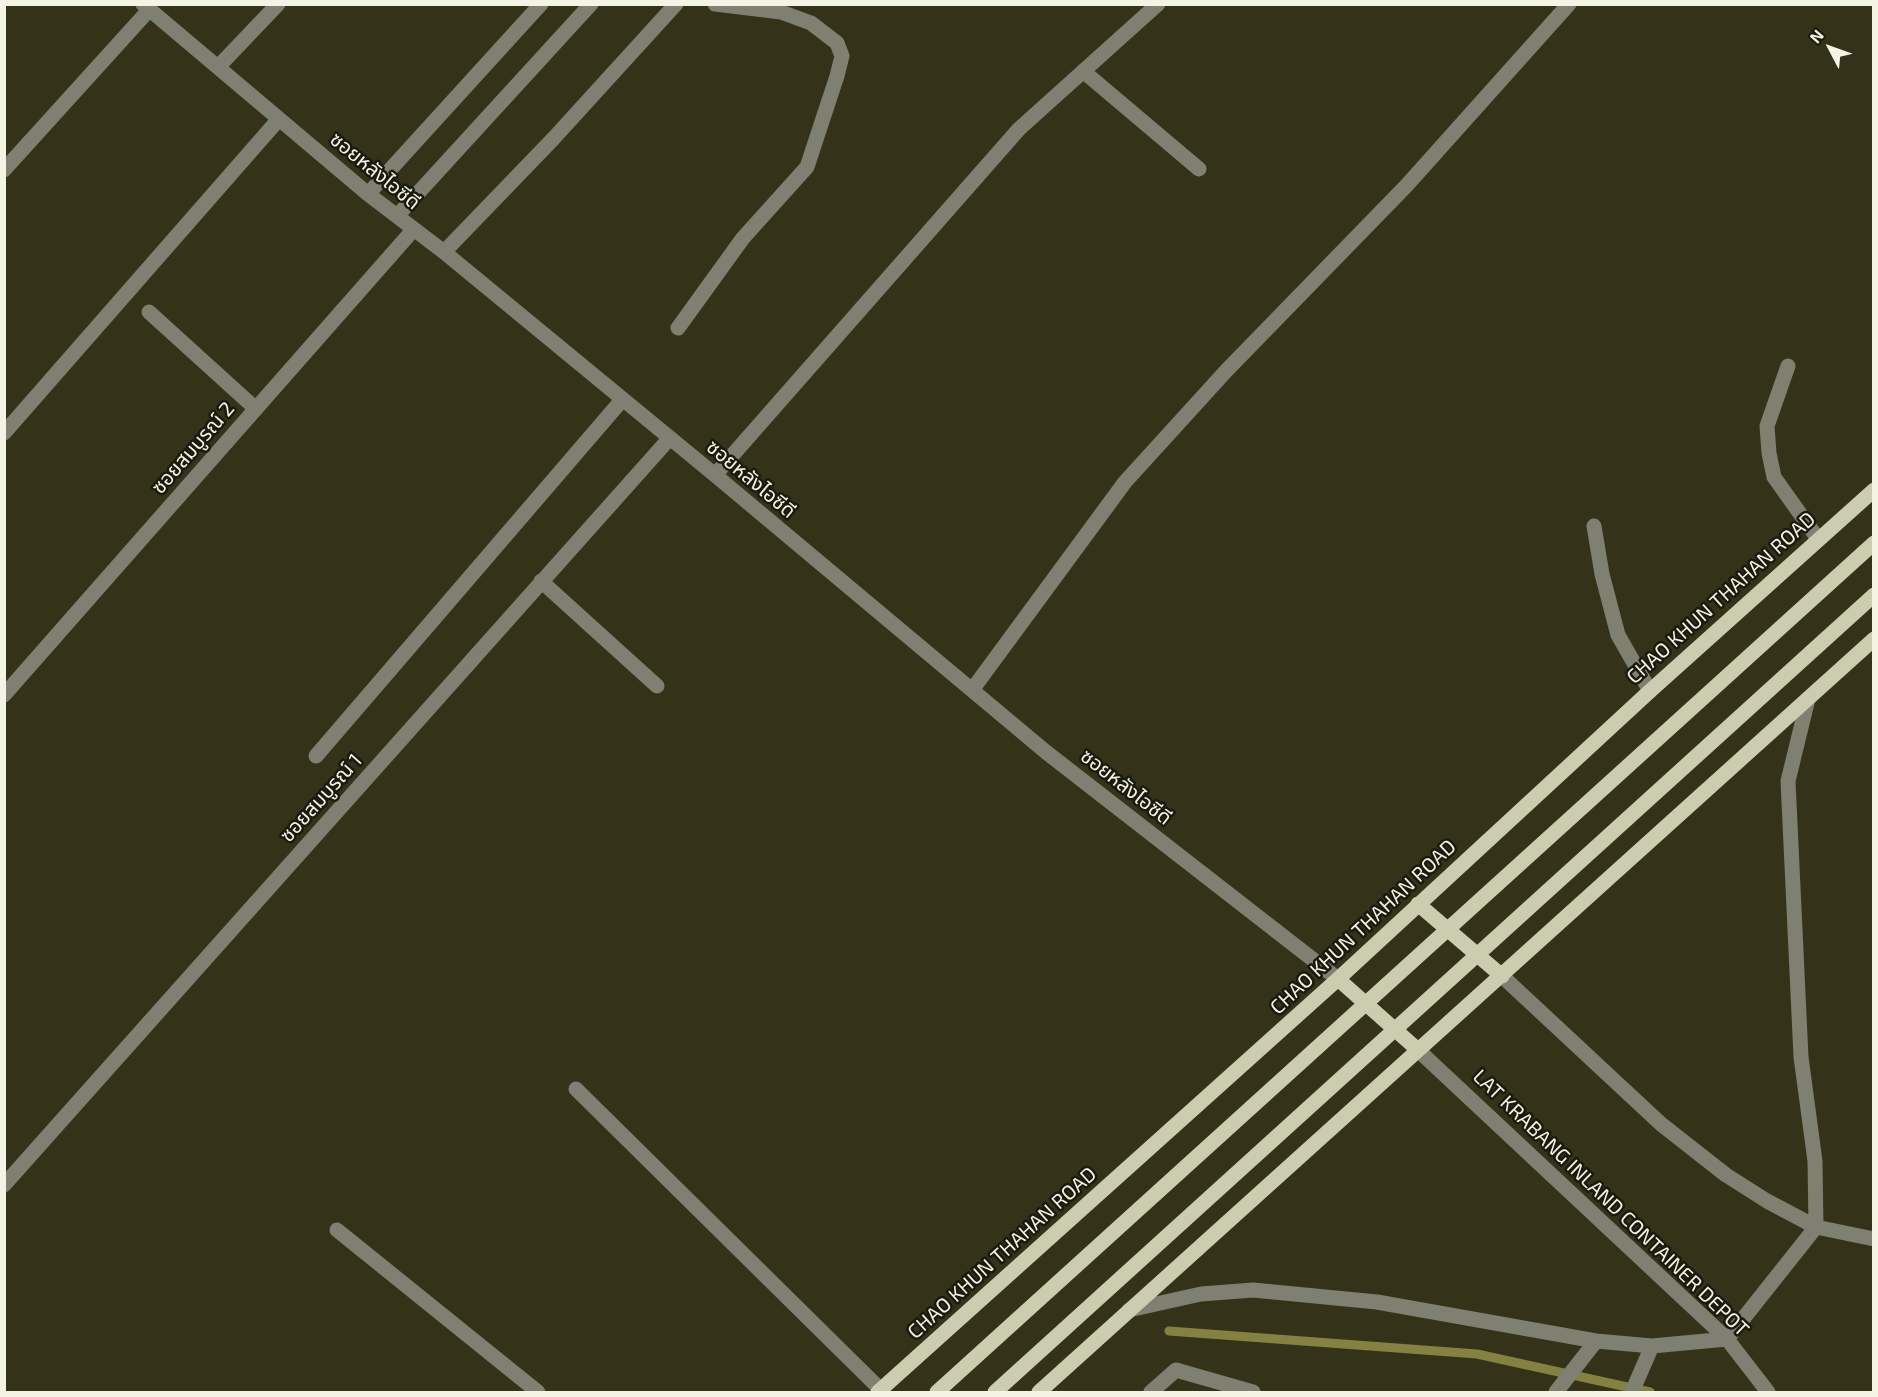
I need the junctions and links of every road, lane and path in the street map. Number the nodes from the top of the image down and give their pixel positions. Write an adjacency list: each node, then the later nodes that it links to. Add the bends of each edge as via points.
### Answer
1 (278, 4): 9 (street)
2 (541, 4): 14 (street)
3 (591, 4): 15 (street)
4 (676, 4): 17 (street)
5 (715, 4): 19 (street, via 781,12 811,23 837,43 842,56 807,167 743,238)
6 (1158, 4): 10 (street)
7 (1569, 4): 34 (street, via 1407,185 1226,371 1125,482)
8 (146, 7): 9 (street, ซอยหลังไอซีดี); 13 (street)
9 (218, 67): 11 (street, ซอยหลังไอซีดี)
10 (1083, 72): 12 (street); 25 (street, via 1019,129)
11 (279, 119): 14 (street, ซอยหลังไอซีดี); 23 (street)
12 (1199, 169)
13 (4, 170)
14 (368, 194): 15 (street, ซอยหลังไอซีดี)
15 (397, 216): 16 (street, ซอยหลังไอซีดี)
16 (414, 229): 17 (street, ซอยหลังไอซีดี); 22 (street, ซอยสมบูรณ์ 2)
17 (444, 252): 21 (street, ซอยหลังไอซีดี)
18 (149, 312): 22 (street)
19 (678, 328)
20 (1788, 366): 28 (street, via 1767,426 1769,453 1774,477)
21 (622, 400): 24 (street, ซอยหลังไอซีดี); 38 (street)
22 (256, 409): 36 (street, ซอยสมบูรณ์ 2)
23 (4, 433)
24 (669, 439): 25 (street, ซอยหลังไอซีดี); 30 (street, ซอยสมบูรณ์ 1)
25 (714, 475): 34 (street, ซอยหลังไอซีดี)
26 (1874, 490): 28 (main road, CHAO KHUN THAHAN ROAD)
27 (1594, 526): 35 (street, via 1618,635)
28 (1818, 539): 35 (main road, CHAO KHUN THAHAN ROAD)
29 (1874, 543): 54 (main road)
30 (541, 581): 33 (street); 44 (street, ซอยสมบูรณ์ 1)
31 (1874, 595): 55 (main road)
32 (1874, 639): 37 (main road)
33 (657, 686)
34 (972, 690): 41 (street, ซอยหลังไอซีดี)
35 (1650, 691): 39 (main road, CHAO KHUN THAHAN ROAD)
36 (4, 695)
37 (1808, 699): 40 (main road); 45 (street, via 1788,781 1801,1057 1815,1161)
38 (316, 756)
39 (1418, 904): 40 (main road); 41 (main road, CHAO KHUN THAHAN ROAD)
40 (1502, 976): 42 (main road); 45 (street, via 1661,1124 1725,1175)
41 (1338, 979): 42 (main road); 52 (main road, CHAO KHUN THAHAN ROAD)
42 (1418, 1050): 48 (main road); 49 (street, LAT KRABANG INLAND CONTAINER DEPOT)
43 (576, 1089): 52 (street)
44 (4, 1185)
45 (1816, 1227): 47 (street); 49 (street)
46 (337, 1230): 53 (street)
47 (1874, 1239)
48 (1129, 1310): 50 (street, via 1201,1294 1265,1291 1377,1302); 56 (main road)
49 (1727, 1339): 51 (street); 61 (street, LAT KRABANG INLAND CONTAINER DEPOT)
50 (1596, 1341): 51 (street); 59 (street)
51 (1652, 1346): 60 (street)
52 (880, 1391)
53 (538, 1392)
54 (937, 1392)
55 (995, 1392)
56 (1039, 1392)
57 (1151, 1392): 58 (street, via 1176,1370)
58 (1254, 1392)
59 (1556, 1392)
60 (1632, 1392)
61 (1768, 1392)

